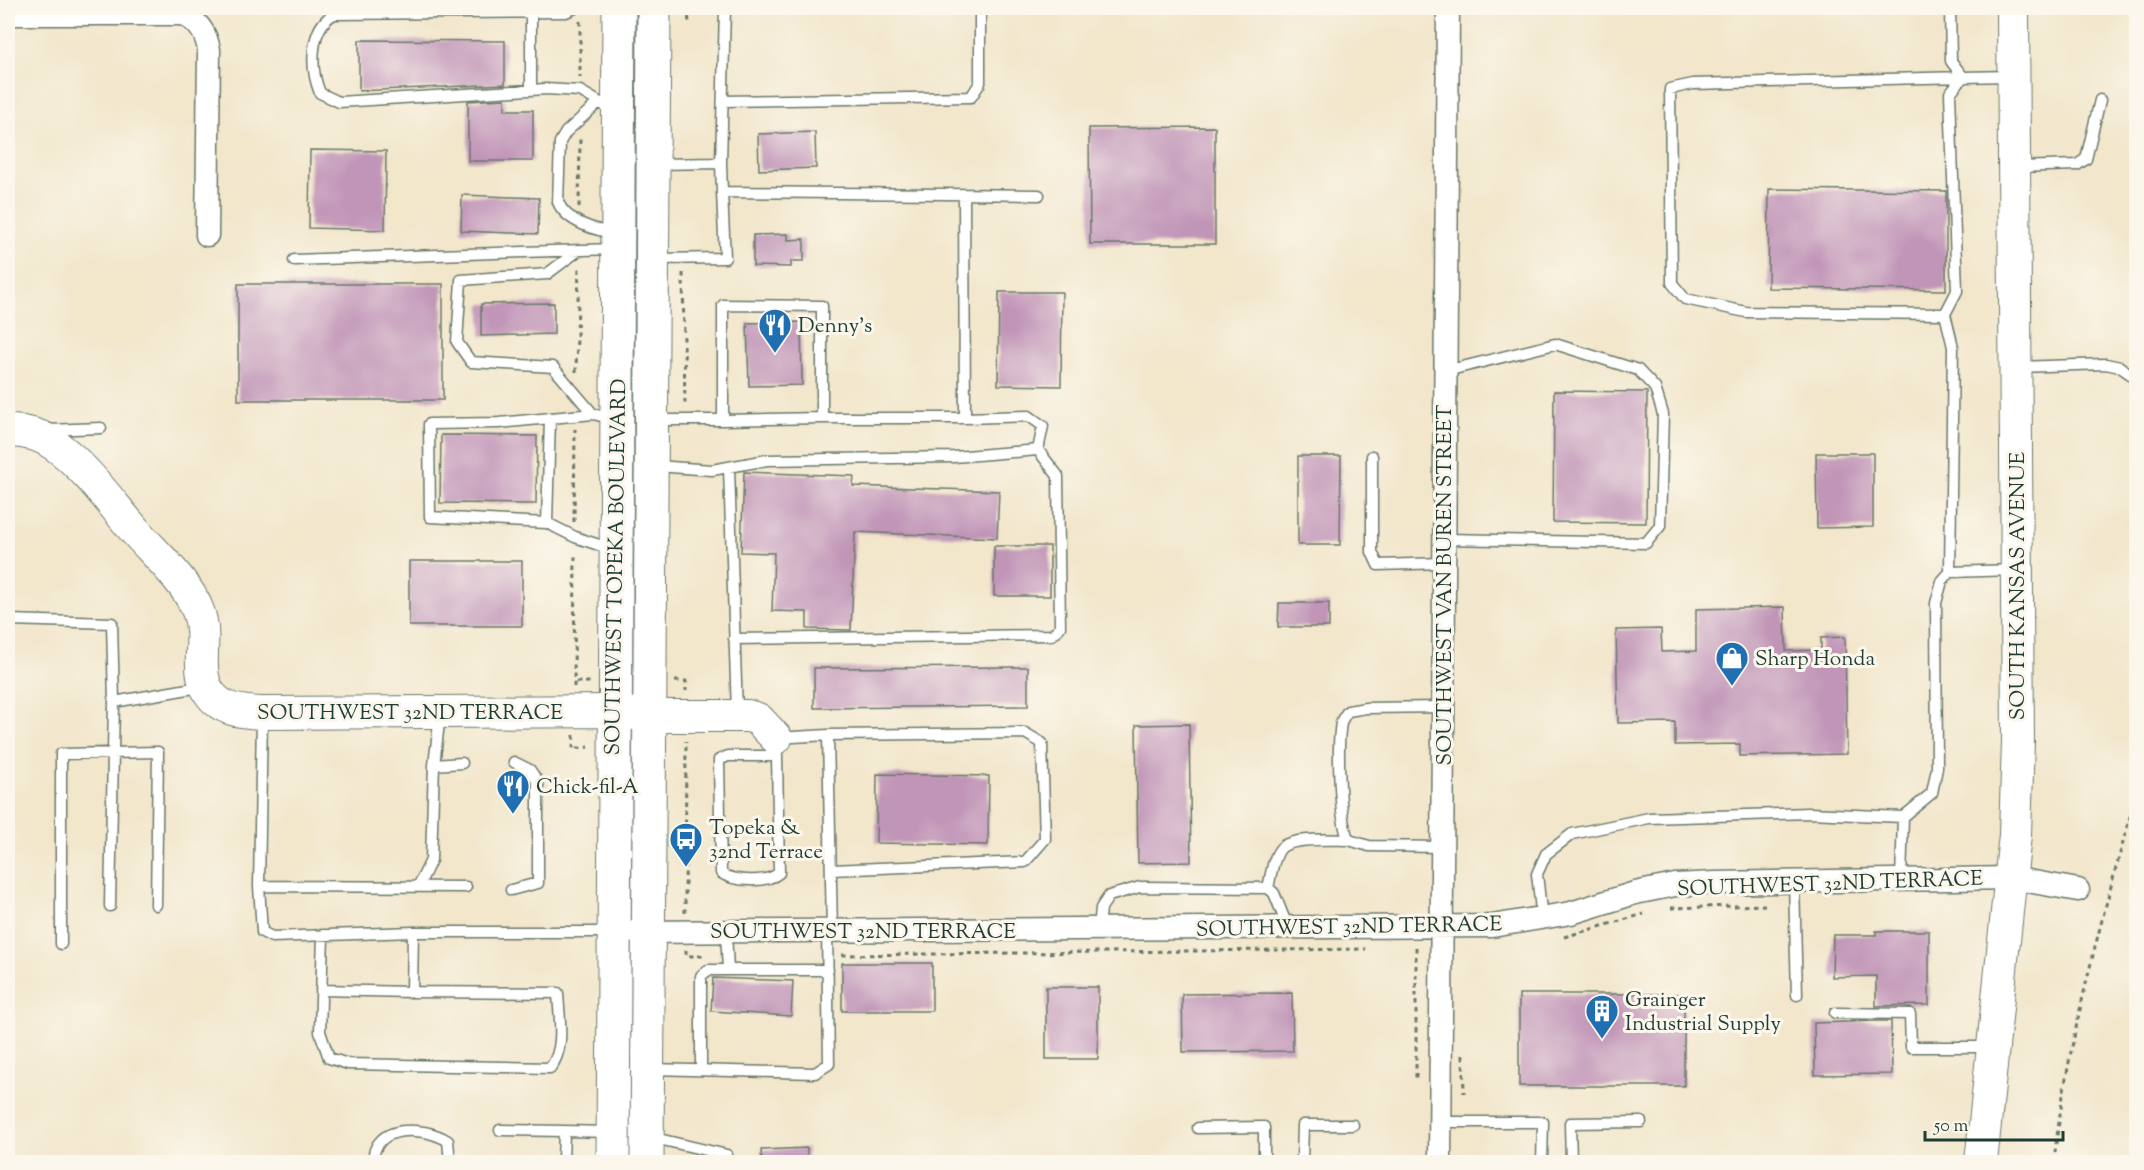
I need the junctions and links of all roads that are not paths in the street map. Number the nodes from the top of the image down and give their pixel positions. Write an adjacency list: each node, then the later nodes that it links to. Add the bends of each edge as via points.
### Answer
1 (574, 8): 9 (lane, via 566,12)
2 (618, 8): 16 (main road, SOUTHWEST TOPEKA BOULEVARD)
3 (654, 8): 18 (main road, SOUTHWEST TOPEKA BOULEVARD)
4 (725, 8): 15 (lane)
5 (980, 8): 15 (lane, via 980,83 971,97)
6 (1448, 8): 30 (street, SOUTHWEST VAN BUREN STREET)
7 (1950, 8): 12 (lane, via 1951,61)
8 (2013, 8): 11 (main road, SOUTH KANSAS AVENUE)
9 (531, 12): 13 (lane); 13 (lane, via 334,14 322,20 315,39 315,83 320,93 339,102)
10 (8, 14): 23 (street, via 182,14 201,28 209,50)
11 (2013, 76): 12 (lane); 19 (main road, SOUTH KANSAS AVENUE)
12 (1963, 77): 28 (lane, via 1950,93 1957,291); 28 (lane, via 1694,84 1670,89 1672,283 1685,298 1746,312)
13 (531, 90): 16 (lane, via 580,90)
14 (2100, 100): 19 (lane, via 2086,159 2077,165)
15 (723, 101): 17 (lane)
16 (608, 107): 24 (main road, SOUTHWEST TOPEKA BOULEVARD); 24 (lane, via 580,119 560,142 558,202 561,210)
17 (721, 163): 18 (lane); 20 (lane)
18 (653, 164): 26 (main road, SOUTHWEST TOPEKA BOULEVARD)
19 (2014, 167): 29 (main road, SOUTH KANSAS AVENUE)
20 (722, 192): 21 (lane); 26 (lane, via 725,258)
21 (964, 195): 22 (lane); 35 (lane)
22 (1038, 195)
23 (207, 235)
24 (617, 241): 25 (lane); 26 (main road); 32 (main road, SOUTHWEST TOPEKA BOULEVARD)
25 (579, 250): 27 (lane); 32 (lane, via 547,274 461,280 457,342 471,362 553,367 576,393)
26 (662, 258): 36 (main road, SOUTHWEST TOPEKA BOULEVARD)
27 (294, 260)
28 (1945, 314): 49 (lane, via 1953,347)
29 (2015, 367): 31 (lane, via 2106,364 2120,367); 48 (main road, SOUTH KANSAS AVENUE)
30 (1446, 371): 45 (street, SOUTHWEST VAN BUREN STREET); 45 (lane, via 1555,344 1638,370 1655,388 1663,414 1660,526 1646,543)
31 (2136, 378)
32 (606, 417): 33 (lane); 36 (main road); 46 (main road, SOUTHWEST TOPEKA BOULEVARD)
33 (550, 418): 44 (lane); 44 (lane, via 429,424 430,517)
34 (822, 418): 35 (lane); 37 (lane); 37 (lane, via 822,306 723,305)
35 (965, 418): 40 (lane, via 1029,416 1043,426)
36 (650, 420): 37 (lane); 42 (main road, SOUTHWEST TOPEKA BOULEVARD)
37 (723, 420)
38 (101, 428): 39 (lane)
39 (11, 431): 52 (main road, via 42,436 72,459 189,595 202,623)
40 (1038, 450): 43 (lane, via 954,457 766,460); 51 (lane, via 1058,476 1060,627 1052,635)
41 (1372, 456): 47 (lane, via 1372,552 1378,565)
42 (650, 466): 43 (lane); 59 (main road, SOUTHWEST TOPEKA BOULEVARD)
43 (729, 468): 51 (lane)
44 (547, 524): 46 (lane)
45 (1445, 539): 47 (street, SOUTHWEST VAN BUREN STREET)
46 (616, 550): 55 (main road, SOUTHWEST TOPEKA BOULEVARD)
47 (1444, 563): 54 (street, SOUTHWEST VAN BUREN STREET)
48 (2017, 569): 49 (lane); 70 (main road, SOUTH KANSAS AVENUE, via 2018,741)
49 (1950, 572): 66 (lane, via 1942,581 1936,603 1937,768 1932,793)
50 (8, 620): 53 (lane, via 112,623)
51 (734, 639): 58 (lane)
52 (206, 686): 53 (lane); 57 (main road, SOUTHWEST 32ND TERRACE, via 226,707)
53 (114, 702): 62 (lane)
54 (1444, 707): 67 (lane, via 1348,711 1341,721 1340,762 1343,820); 68 (street, SOUTHWEST VAN BUREN STREET)
55 (614, 711): 56 (main road, SOUTHWEST 32ND TERRACE); 59 (main road, SOUTHWEST 32ND TERRACE); 87 (main road, SOUTHWEST TOPEKA BOULEVARD)
56 (441, 712): 57 (main road, SOUTHWEST 32ND TERRACE); 65 (lane)
57 (262, 713): 74 (lane)
58 (737, 716): 59 (main road, SOUTHWEST 32ND TERRACE); 61 (main road, SOUTHWEST 32ND TERRACE, via 758,720)
59 (648, 729): 88 (main road, SOUTHWEST TOPEKA BOULEVARD)
60 (828, 735): 61 (lane); 69 (lane); 69 (lane, via 1025,733 1042,743 1045,839 1025,862)
61 (776, 747): 61 (lane, via 719,760 721,873 729,878 772,878 779,873)
62 (113, 752): 79 (lane, via 158,752); 80 (lane); 91 (lane, via 61,754)
63 (514, 762): 77 (lane, via 530,770 538,782 538,883)
64 (462, 763): 65 (lane)
65 (434, 765): 73 (lane, via 431,860)
66 (1903, 817): 71 (lane); 81 (lane, via 1809,813 1649,818 1572,834 1546,854 1537,874)
67 (1349, 840): 68 (lane, via 1369,846); 76 (lane, via 1293,842 1282,847)
68 (1443, 847): 82 (street, SOUTHWEST VAN BUREN STREET)
69 (831, 870): 85 (lane)
70 (2011, 878): 71 (street, SOUTHWEST 32ND TERRACE); 78 (street, SOUTHWEST 32ND TERRACE); 98 (main road, SOUTH KANSAS AVENUE)
71 (1901, 880): 72 (street, SOUTHWEST 32ND TERRACE)
72 (1794, 882): 81 (street, SOUTHWEST 32ND TERRACE, via 1675,885); 96 (lane)
73 (419, 885): 74 (lane); 75 (lane)
74 (259, 886): 90 (lane, via 262,932 272,937)
75 (466, 887)
76 (1268, 888): 83 (lane, via 1274,893); 84 (lane, via 1140,887 1120,891 1109,896 1101,909)
77 (511, 890)
78 (2078, 890)
79 (156, 905)
80 (110, 906)
81 (1542, 919): 82 (street, SOUTHWEST 32ND TERRACE)
82 (1442, 927): 83 (street, SOUTHWEST 32ND TERRACE, via 1416,937); 101 (street, SOUTHWEST VAN BUREN STREET)
83 (1288, 928): 84 (street, SOUTHWEST 32ND TERRACE)
84 (1099, 929): 85 (street, SOUTHWEST 32ND TERRACE)
85 (830, 931): 89 (street, SOUTHWEST 32ND TERRACE); 93 (lane)
86 (413, 932): 87 (lane); 90 (lane); 95 (lane)
87 (613, 932): 88 (street, SOUTHWEST 32ND TERRACE); 107 (main road, SOUTHWEST TOPEKA BOULEVARD)
88 (649, 932): 89 (street, SOUTHWEST 32ND TERRACE); 99 (main road, SOUTHWEST TOPEKA BOULEVARD)
89 (726, 932): 92 (lane)
90 (323, 935): 94 (lane)
91 (61, 944)
92 (728, 970): 93 (lane); 100 (lane, via 708,970 701,976)
93 (828, 970): 100 (lane, via 829,1064 815,1073)
94 (321, 990): 95 (lane); 95 (lane, via 320,1032 328,1058 348,1064 518,1068 550,1068 556,1061 558,993)
95 (412, 992)
96 (1797, 995)
97 (1835, 1013): 98 (lane, via 1910,1014 1911,1047)
98 (1993, 1047): 118 (main road, SOUTH KANSAS AVENUE)
99 (648, 1069): 100 (lane); 108 (main road, SOUTHWEST TOPEKA BOULEVARD)
100 (701, 1070)
101 (1441, 1122): 115 (street, SOUTHWEST VAN BUREN STREET); 116 (lane, via 1543,1122)
102 (1641, 1122): 117 (lane, via 1570,1123)
103 (1353, 1125): 114 (lane, via 1303,1125)
104 (1198, 1128): 113 (lane, via 1264,1127)
105 (500, 1130): 106 (lane)
106 (564, 1131): 107 (lane); 111 (lane)
107 (613, 1147)
108 (647, 1150): 112 (lane, via 727,1155)
109 (372, 1162): 110 (lane, via 380,1138 391,1132 436,1133 448,1141)
110 (450, 1162)
111 (563, 1162)
112 (727, 1162)
113 (1264, 1162)
114 (1302, 1162)
115 (1440, 1162)
116 (1542, 1162)
117 (1571, 1162)
118 (1981, 1162)

